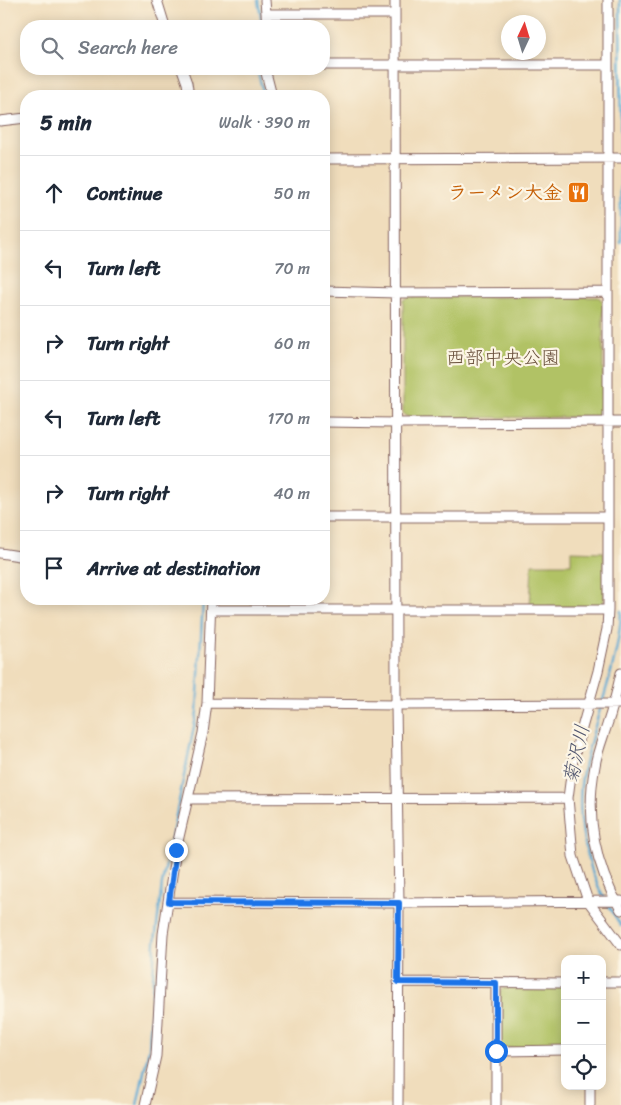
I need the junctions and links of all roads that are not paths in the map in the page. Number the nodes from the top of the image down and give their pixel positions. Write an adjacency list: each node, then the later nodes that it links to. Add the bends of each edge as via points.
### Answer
1 (157, 0): 7 (street)
2 (265, 0): 5 (street)
3 (395, 0): 6 (street)
4 (608, 0): 11 (street)
5 (267, 14): 6 (street); 8 (street)
6 (395, 14): 10 (street)
7 (163, 20)
8 (267, 20)
9 (330, 65): 10 (street)
10 (394, 65): 11 (street); 21 (street)
11 (608, 65): 18 (street)
12 (184, 75): 14 (street)
13 (267, 75): 15 (street)
14 (188, 90)
15 (270, 90)
16 (20, 119): 17 (street)
17 (0, 121)
18 (607, 158): 19 (street); 21 (street); 23 (street)
19 (621, 158)
20 (330, 159): 21 (street)
21 (395, 160): 24 (street)
22 (330, 291): 24 (street)
23 (608, 292): 24 (street); 26 (street)
24 (396, 293): 27 (street)
25 (330, 422): 27 (street)
26 (614, 422): 27 (street); 28 (street)
27 (395, 423): 30 (street)
28 (608, 516): 30 (street); 35 (street)
29 (330, 517): 30 (street)
30 (396, 518): 36 (street)
31 (0, 553): 32 (street)
32 (20, 556)
33 (210, 605): 34 (street)
34 (210, 610): 36 (street); 38 (street)
35 (608, 610): 36 (street); 39 (street)
36 (396, 611): 41 (street)
37 (621, 673): 40 (street)
38 (207, 703): 41 (street); 44 (street)
39 (592, 704): 40 (street); 41 (street); 43 (street, via 573,760)
40 (615, 704): 46 (street, via 595,764 590,798 597,855)
41 (396, 705): 42 (street)
42 (398, 798): 43 (street); 44 (street); 48 (street)
43 (568, 798): 45 (street, via 573,856)
44 (188, 799): 47 (street, via 176,850)
45 (591, 901): 46 (street); 48 (street); 50 (street)
46 (616, 901): 49 (street)
47 (169, 902): 48 (street); 59 (street, via 163,934 156,1056)
48 (399, 903): 51 (street)
49 (621, 910)
50 (621, 945)
51 (398, 982): 54 (street); 60 (street)
52 (606, 982): 53 (street)
53 (621, 982)
54 (496, 983): 55 (street); 57 (street)
55 (561, 983)
56 (561, 1050): 57 (street)
57 (496, 1051): 61 (street)
58 (590, 1090): 62 (street)
59 (146, 1105)
60 (398, 1105)
61 (496, 1105)
62 (590, 1105)

